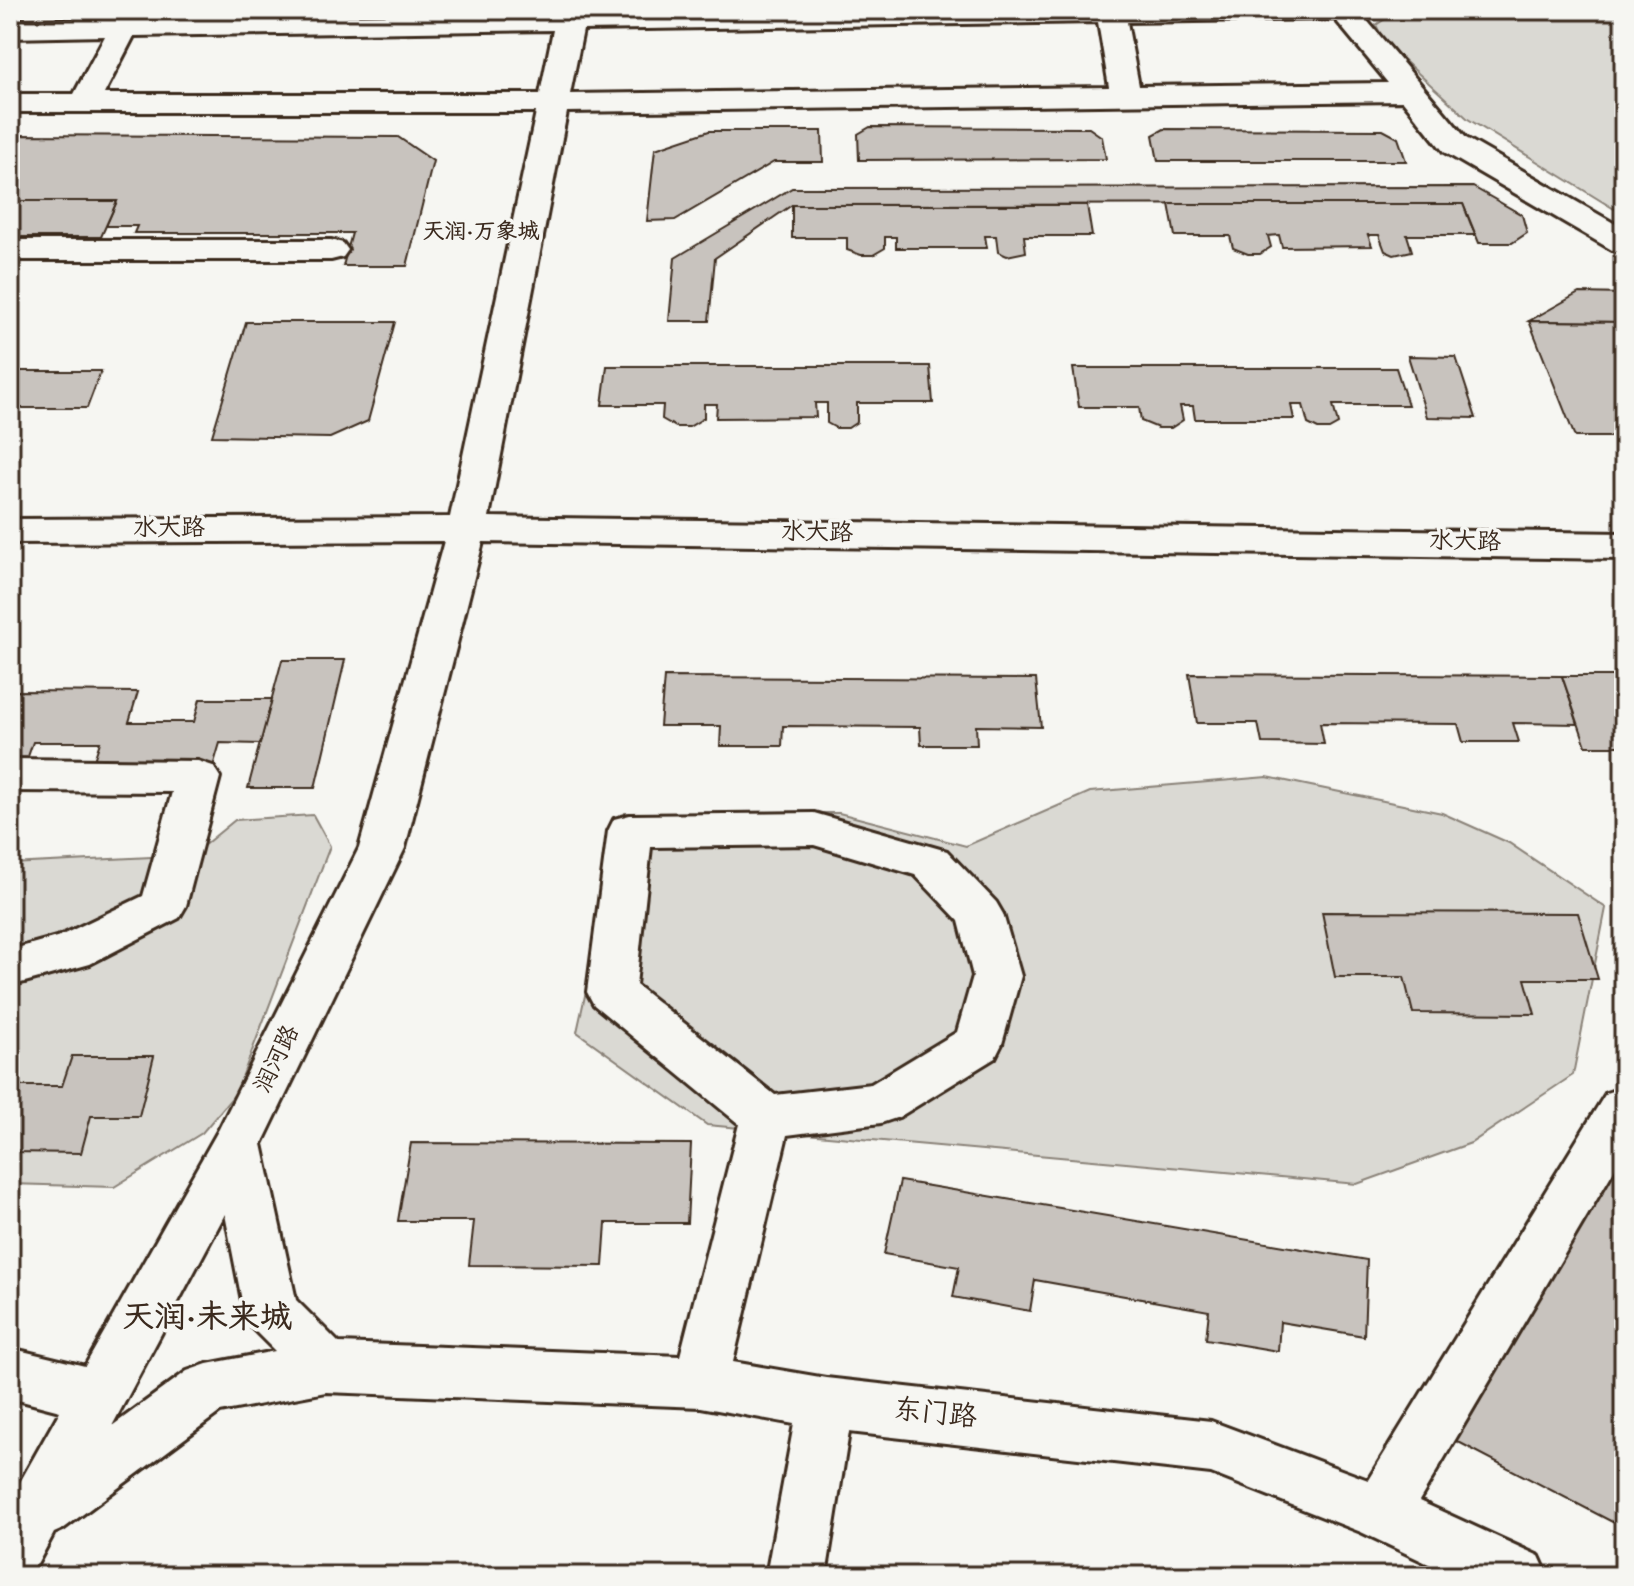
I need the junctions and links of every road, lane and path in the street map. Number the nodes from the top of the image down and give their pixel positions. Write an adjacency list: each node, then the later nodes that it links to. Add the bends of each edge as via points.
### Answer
1 (1343, 10): 2 (street); 3 (street); 7 (street)
2 (1358, 10)
3 (1111, 14): 4 (street); 8 (street)
4 (571, 17): 5 (street); 11 (street, 润河路)
5 (124, 28): 6 (street); 10 (street)
6 (10, 29)
7 (1411, 92): 8 (street); 12 (street, via 1455,145)
8 (1126, 96): 11 (street)
9 (10, 103): 10 (street)
10 (84, 103): 11 (street)
11 (554, 103): 15 (street, 润河路)
12 (1624, 243)
13 (10, 250): 14 (street)
14 (331, 250)
15 (467, 529): 16 (street, 水大路); 17 (street, 水大路); 22 (street, 润河路, via 382,848)
16 (10, 531)
17 (1624, 546)
18 (10, 775): 19 (street, via 198,777 163,906 73,951)
19 (10, 968)
20 (1624, 1108): 28 (street)
21 (766, 1117): 21 (street, via 881,1103 978,1044 997,976 980,914 931,863 814,829 630,831 611,992); 25 (street)
22 (237, 1144): 23 (street, via 271,1311); 26 (street, 润河路)
23 (326, 1367): 25 (street, 东门路); 29 (street, 东门路, via 207,1389)
24 (10, 1373): 26 (street)
25 (701, 1382): 27 (street, 东门路)
26 (99, 1395): 29 (street, 润河路)
27 (826, 1404): 28 (street, 东门路, via 1211,1447); 30 (street)
28 (1381, 1512): 31 (street, 东门路)
29 (22, 1536)
30 (796, 1576)
31 (1518, 1576)

